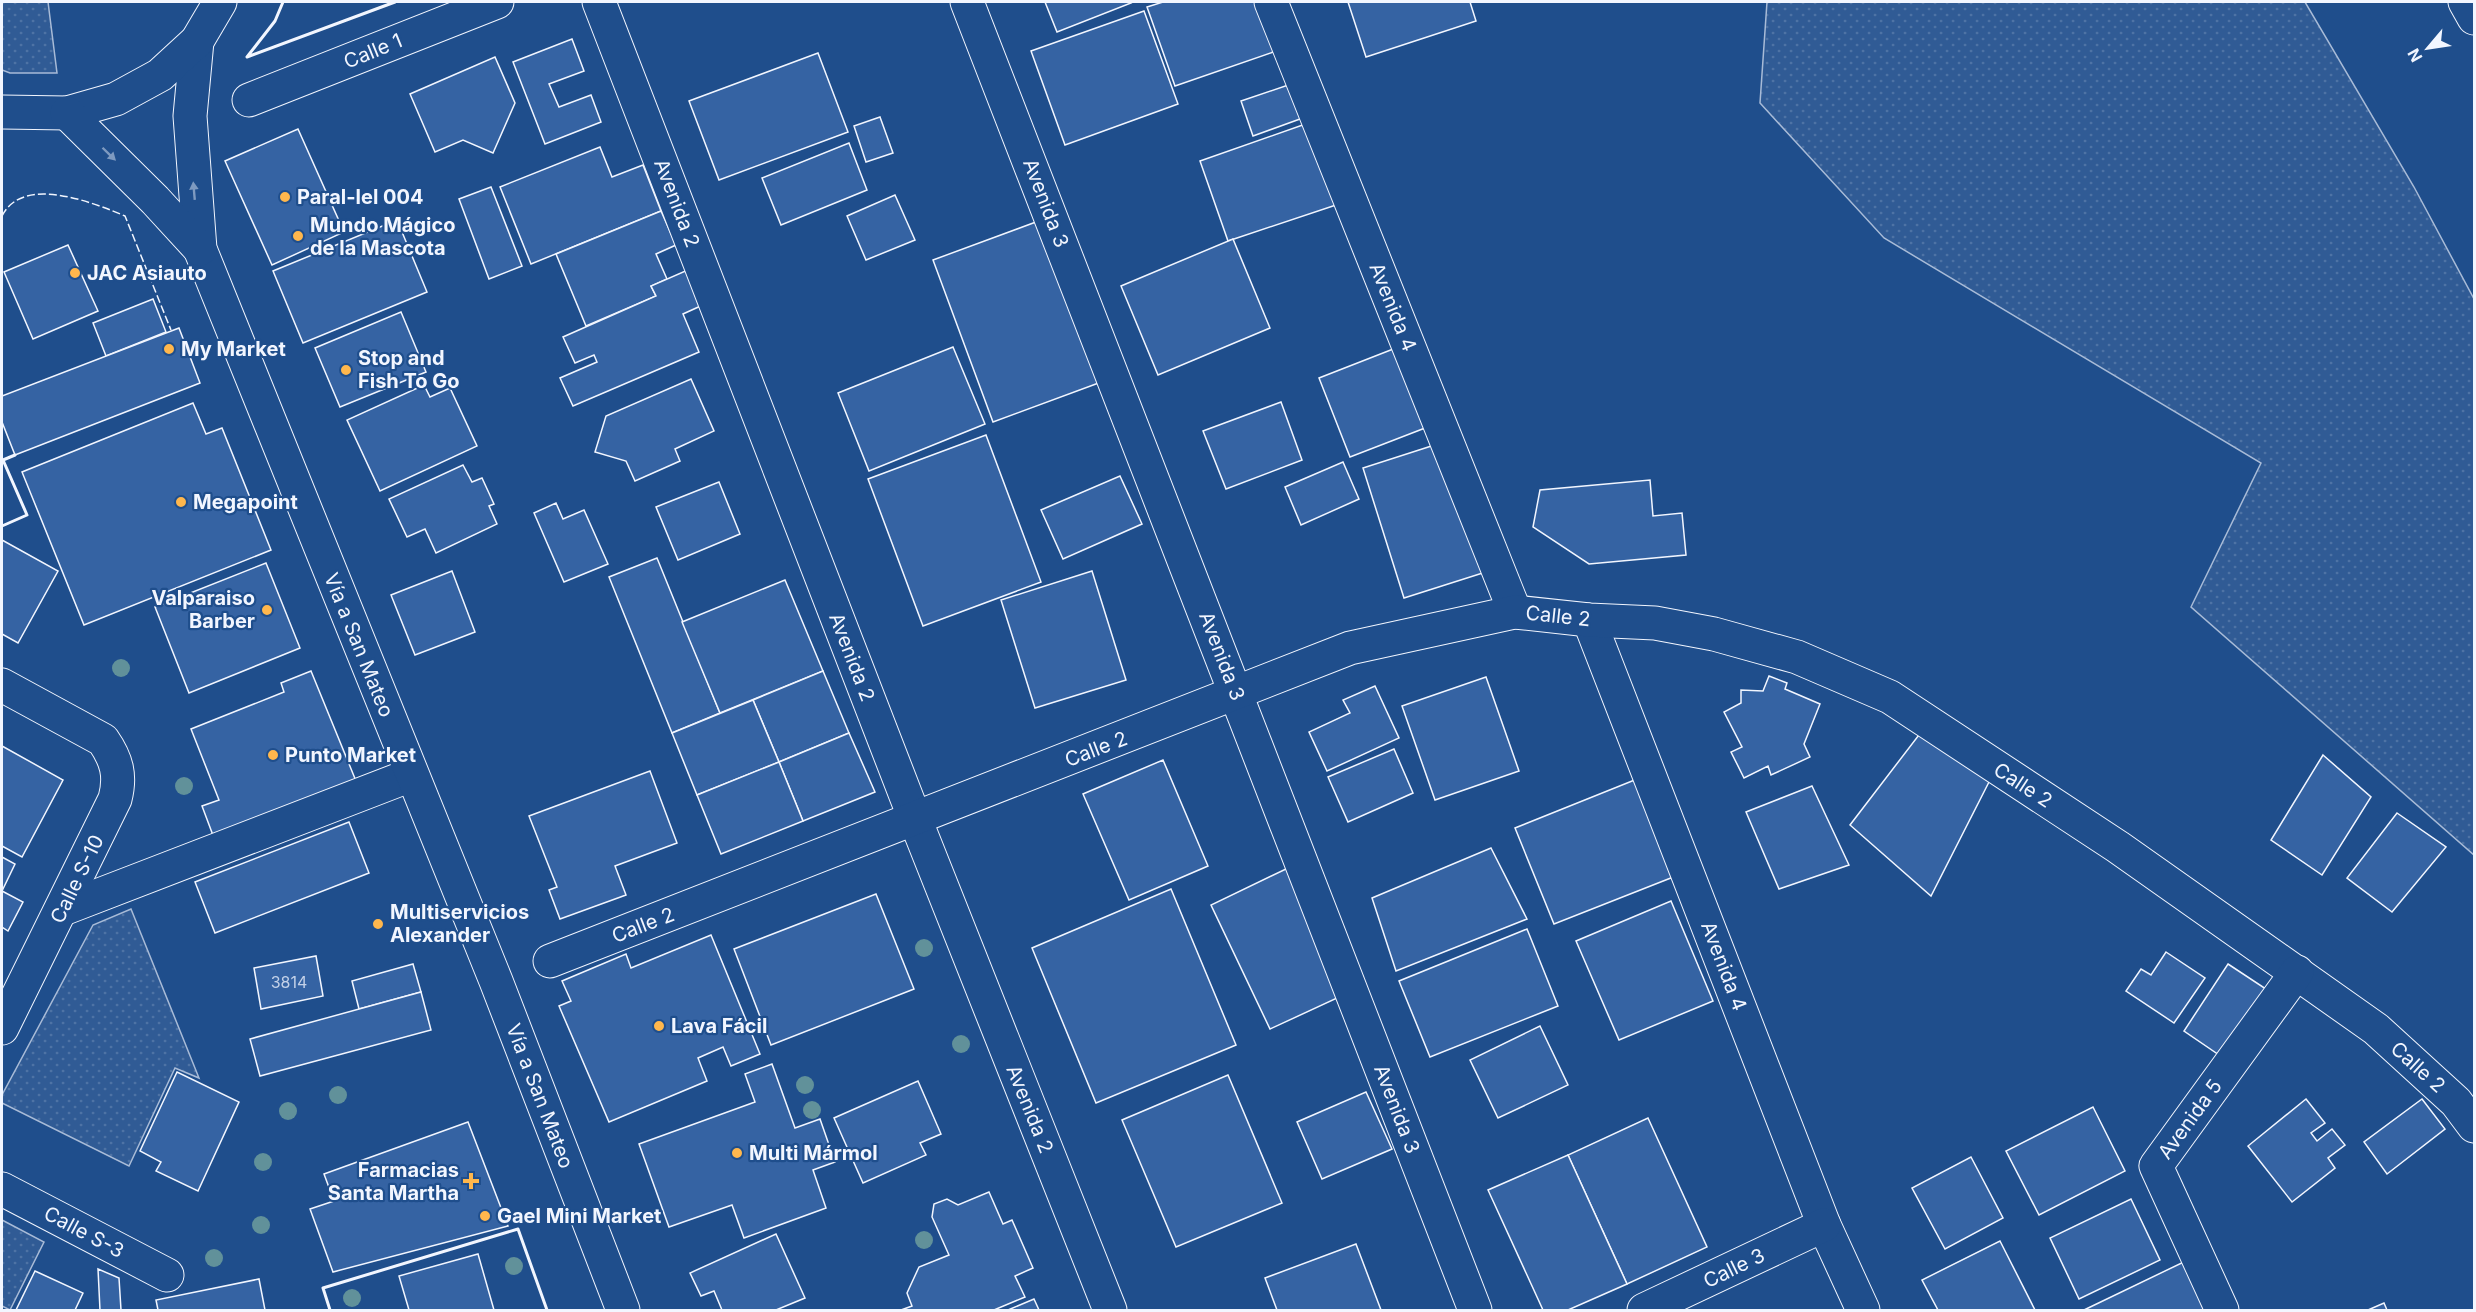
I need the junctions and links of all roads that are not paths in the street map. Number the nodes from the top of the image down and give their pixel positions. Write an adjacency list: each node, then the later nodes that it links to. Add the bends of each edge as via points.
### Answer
1 (220, 2): 8 (main road)
2 (497, 2): 9 (main road, Calle 1)
3 (599, 2): 18 (main road, Avenida 2)
4 (967, 2): 16 (main road, Avenida 3)
5 (1271, 2): 13 (main road, Avenida 4)
6 (2465, 2): 7 (main road)
7 (2475, 18)
8 (197, 41): 11 (main road, via 160,75 116,99); 12 (main road, one-way to 8, via 190,116)
9 (249, 100)
10 (2, 112): 11 (main road)
11 (67, 114): 12 (main road, one-way to 12)
12 (200, 249): 17 (main road, Vía a San Mateo)
13 (1515, 612): 14 (main road, Calle 2); 16 (main road, Calle 2, via 1350,648)
14 (1589, 620): 21 (main road, Calle 2, via 1655,623 1714,634 1797,657 1890,697 2118,847); 25 (main road, Avenida 4)
15 (2, 685): 19 (main road, Calle S-10, via 91,731 113,753 118,768 115,799)
16 (1237, 694): 18 (main road, Calle 2); 29 (main road, Avenida 3)
17 (411, 775): 19 (main road); 27 (main road, Vía a San Mateo, via 496,981)
18 (915, 819): 20 (main road, Calle 2); 28 (main road, Avenida 2)
19 (63, 909): 22 (main road, Calle S-10)
20 (550, 961)
21 (2297, 972): 23 (main road, Calle 2, via 2376,1029 2456,1102); 32 (main road, Avenida 5, via 2156,1166)
22 (2, 1028)
23 (2475, 1126)
24 (2, 1188): 26 (main road, Calle S-3)
25 (1824, 1225): 30 (main road, Calle 3); 31 (main road, Avenida 4)
26 (167, 1275)
27 (623, 1311)
28 (1110, 1311)
29 (1475, 1311)
30 (1644, 1311)
31 (1863, 1311)
32 (2222, 1311)

